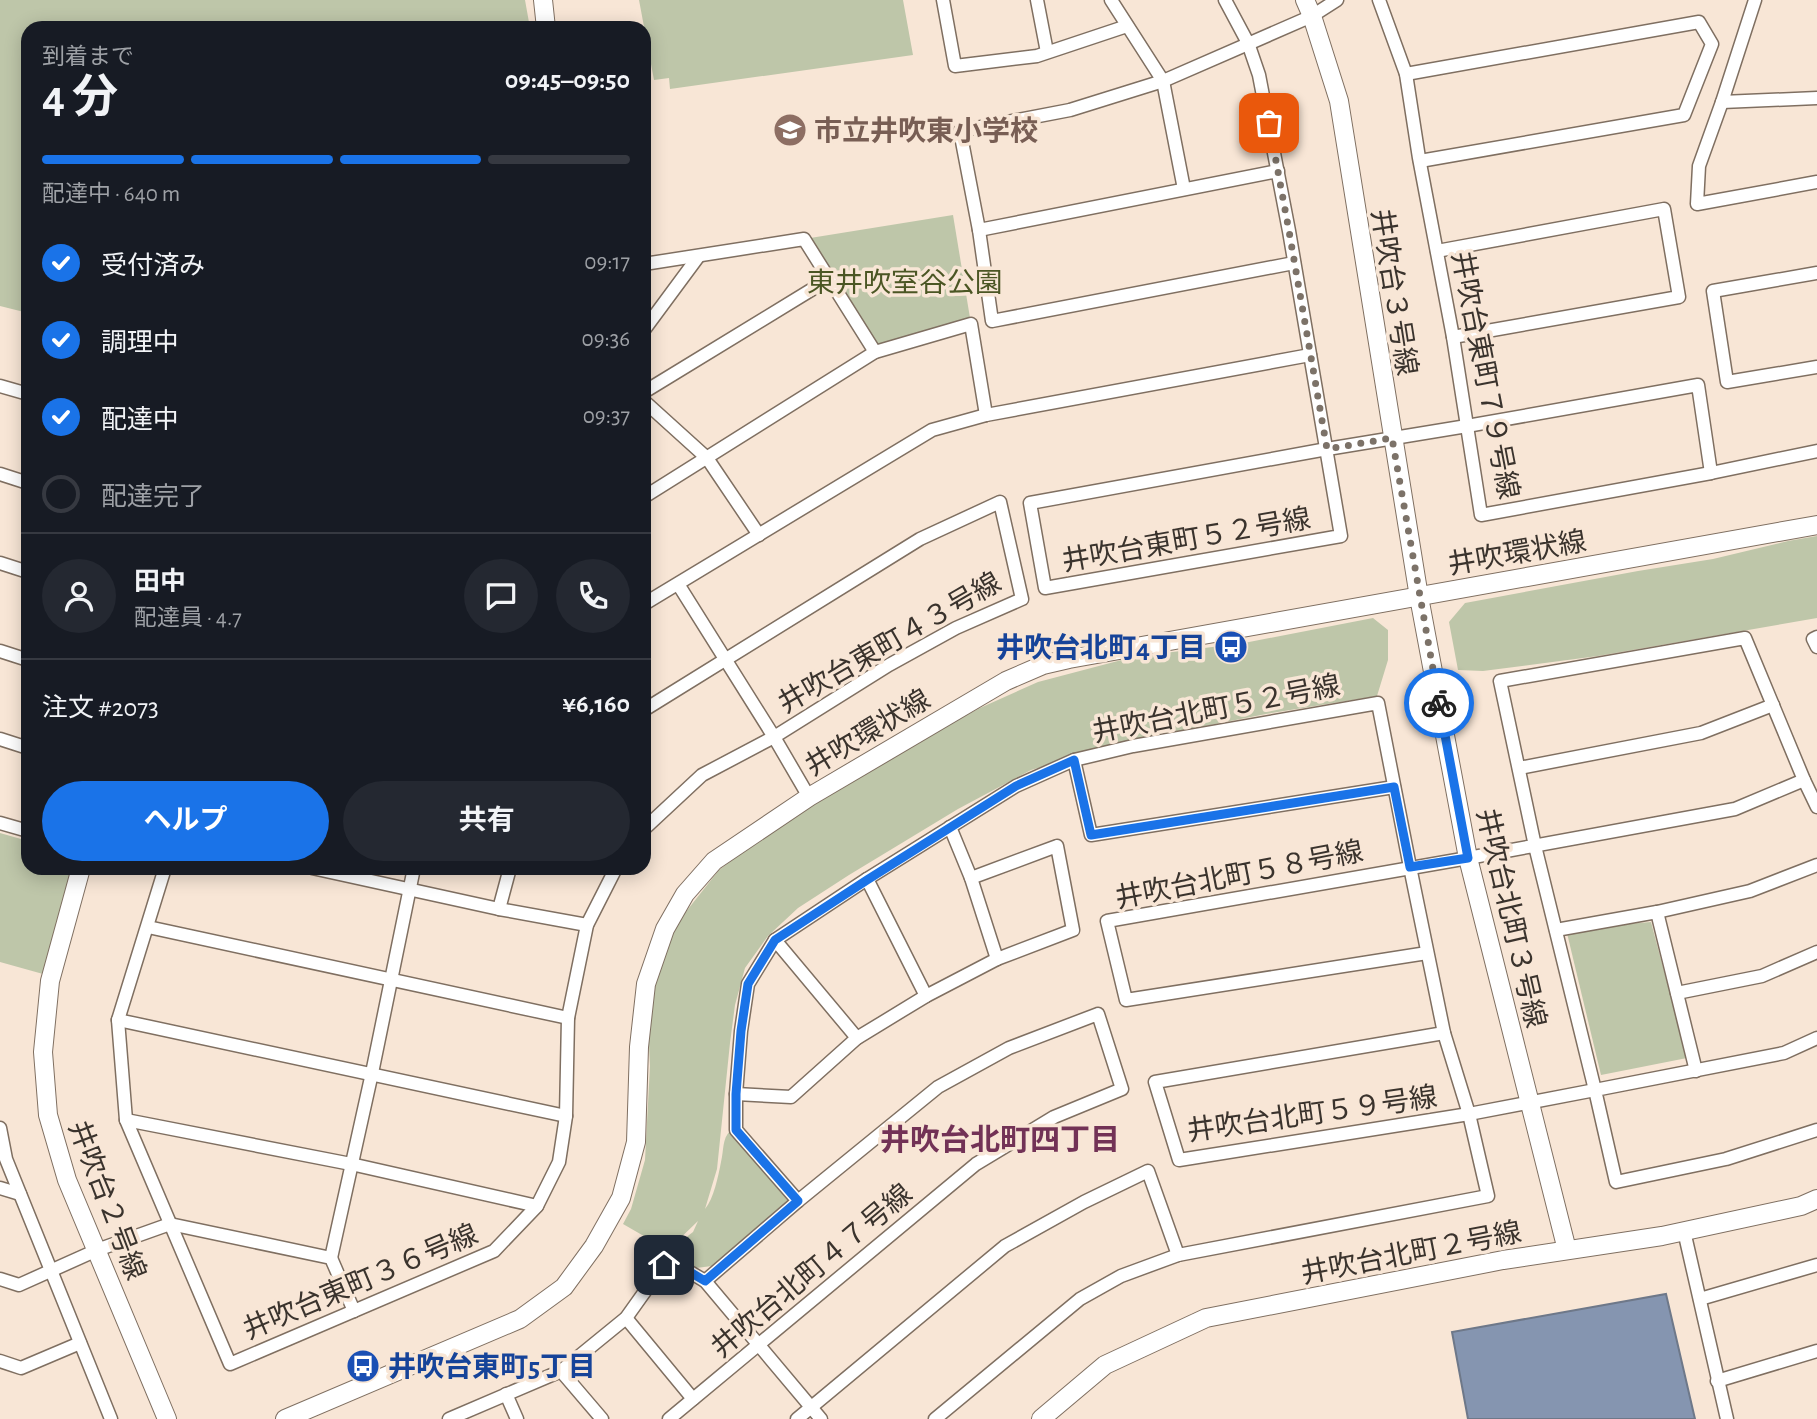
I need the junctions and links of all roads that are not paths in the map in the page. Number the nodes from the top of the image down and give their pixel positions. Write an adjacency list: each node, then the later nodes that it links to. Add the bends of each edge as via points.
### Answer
1 (543, 0): 10 (street)
2 (943, 0): 13 (street, via 955,66)
3 (1037, 0): 13 (street)
4 (1111, 0): 11 (street)
5 (1225, 0): 12 (street)
6 (1338, 0): 9 (street)
7 (1379, 0): 14 (street, 井吹台東町７９号線)
8 (1755, 0): 17 (street)
9 (1307, 4): 12 (street); 40 (street, 井吹台３号線, via 1339,101)
10 (545, 21)
11 (1128, 26): 13 (street); 15 (street)
12 (1248, 43): 15 (street); 19 (street)
13 (1047, 52)
14 (1406, 74): 18 (street, 井吹台東町７９号線); 18 (street, via 1699,22 1712,44 1684,115)
15 (1163, 81): 21 (street); 22 (street, via 1070,110 960,131)
16 (1816, 96): 17 (street)
17 (1722, 103): 20 (street, via 1699,166 1697,204)
18 (1420, 161): 23 (street, 井吹台東町７９号線)
19 (1278, 171): 21 (street); 26 (street)
20 (1817, 182)
21 (1184, 189): 22 (street)
22 (979, 230): 26 (street, via 992,321)
23 (1437, 251): 30 (street, 井吹台東町７９号線); 30 (street, via 1664,209 1679,297)
24 (698, 257): 25 (street); 28 (street, via 804,239); 29 (street)
25 (651, 263)
26 (1294, 263): 32 (street)
27 (1817, 273): 33 (street, via 1713,291 1727,382)
28 (829, 279): 31 (street); 35 (street)
29 (651, 321)
30 (1453, 337): 39 (street, 井吹台東町７９号線)
31 (875, 352): 38 (street, via 971,324); 43 (street)
32 (1310, 355): 38 (street); 41 (street)
33 (1817, 367)
34 (0, 386): 36 (street)
35 (651, 388)
36 (21, 392)
37 (651, 407): 43 (street)
38 (986, 415): 49 (street, via 932,430)
39 (1467, 426): 40 (street, 井吹台東町５２号線); 44 (street, 井吹台東町５２号線, via 1698,385); 44 (street, 井吹台東町７９号線, via 1481,515)
40 (1392, 438): 41 (street, 井吹台東町５２号線); 53 (street, 井吹台３号線)
41 (1327, 449): 41 (street, 井吹台東町５２号線, via 1030,503 1045,588 1341,536)
42 (1817, 451): 44 (street, 井吹台東町７９号線)
43 (707, 458): 47 (street); 49 (street)
44 (1711, 473)
45 (0, 474): 46 (street)
46 (21, 481)
47 (651, 493)
48 (1817, 525): 53 (street, 井吹環状線)
49 (758, 535): 52 (street)
50 (0, 563): 51 (street)
51 (21, 570)
52 (678, 584): 54 (street); 59 (street)
53 (1419, 597): 69 (street, 井吹環状線, via 1043,666 1006,681); 76 (street, 井吹台北町３号線)
54 (651, 600)
55 (1817, 637): 56 (street, via 1813,639)
56 (1817, 647)
57 (0, 650): 58 (street)
58 (21, 658)
59 (725, 660): 61 (street, 井吹台東町４３号線); 62 (street); 62 (street, 井吹台東町４３号線, via 920,539 1000,502 1022,599 956,628)
60 (1773, 705): 66 (street, via 1701,733); 66 (street, via 1745,638 1500,681); 67 (street)
61 (651, 706)
62 (774, 737): 69 (street); 71 (street, 井吹台東町４３号線, via 702,775)
63 (0, 739): 64 (street)
64 (21, 746)
65 (1074, 760): 68 (street, via 1091,835); 68 (street, 井吹台北町５２号線, via 1378,703); 73 (street, 井吹台北町５２号線, via 1016,786)
66 (1519, 768): 75 (street)
67 (1804, 780): 70 (street); 75 (street, 井吹台北町５８号線, via 1735,809)
68 (1394, 787): 78 (street, 井吹台北町５２号線)
69 (809, 797): 145 (street, 井吹環状線, via 714,861 685,894 665,929 646,984 636,1142 621,1198 564,1287 520,1319)
70 (1817, 807)
71 (651, 822)
72 (0, 823): 74 (street)
73 (950, 827): 85 (street); 86 (street, 井吹台北町５２号線)
74 (21, 829)
75 (1535, 846): 76 (street, 井吹台北町５８号線); 92 (street)
76 (1468, 858): 78 (street, 井吹台北町５８号線); 109 (street, 井吹台北町３号線)
77 (1817, 865): 89 (street, via 1750,891)
78 (1410, 867): 95 (street, 井吹台北町５２号線); 95 (street, 井吹台北町５８号線, via 1107,920 1126,1000)
79 (79, 875): 123 (street, 井吹台２号線, via 50,981 43,1052 48,1115 67,1180)
80 (163, 875): 91 (street, 井吹台東町３６号線)
81 (344, 875): 87 (street)
82 (412, 875): 87 (street)
83 (508, 875): 88 (street)
84 (613, 875): 90 (street, 井吹台東町３６号線)
85 (971, 878): 96 (street); 96 (street, via 1057,846 1073,930)
86 (867, 880): 93 (street, 井吹台北町５２号線); 99 (street)
87 (409, 889): 88 (street); 97 (street)
88 (499, 909): 90 (street)
89 (1657, 912): 92 (street); 98 (street)
90 (587, 925): 100 (street, 井吹台東町３６号線)
91 (148, 927): 97 (street); 101 (street, 井吹台東町３６号線)
92 (1556, 930): 107 (street)
93 (775, 940): 103 (street); 108 (street, 井吹台北町５２号線, via 748,984)
94 (1817, 952): 98 (street, via 1762,976)
95 (1427, 953): 102 (street, 井吹台北町５２号線)
96 (998, 959): 99 (street)
97 (392, 980): 100 (street); 106 (street)
98 (1677, 993): 105 (street)
99 (926, 996): 103 (street)
100 (568, 1018): 111 (street, 井吹台東町３６号線)
101 (118, 1020): 106 (street); 112 (street, 井吹台東町３６号線)
102 (1444, 1033): 110 (street, 井吹台北町５２号線); 110 (street, 井吹台北町５９号線, via 1155,1082 1179,1160)
103 (857, 1038): 108 (street, via 791,1097)
104 (1817, 1038): 105 (street, 井吹台北町５９号線, via 1784,1053)
105 (1696, 1071): 107 (street, 井吹台北町５９号線)
106 (372, 1073): 111 (street); 115 (street)
107 (1595, 1090): 109 (street, 井吹台北町５９号線); 114 (street, via 1616,1181 1726,1159)
108 (736, 1094): 119 (street, 井吹台北町５２号線, via 736,1130)
109 (1530, 1102): 110 (street, 井吹台北町５９号線); 124 (street, 井吹台北町３号線)
110 (1469, 1114): 125 (street, 井吹台北町５２号線, via 1488,1196)
111 (566, 1116): 120 (street, 井吹台東町３６号線, via 559,1163)
112 (126, 1120): 115 (street); 121 (street, 井吹台東町３６号線)
113 (0, 1128): 117 (street)
114 (1817, 1130)
115 (351, 1164): 120 (street); 126 (street)
116 (0, 1188): 117 (street)
117 (20, 1194): 128 (street)
118 (1817, 1199): 122 (street, 井吹台北町２号線)
119 (798, 1201): 130 (street, 井吹台北町４７号線); 135 (street, 井吹台北町４７号線, via 938,1087 1009,1048 1098,1014 1122,1089 1055,1117 976,1164)
120 (537, 1206): 132 (street, 井吹台東町３６号線, via 494,1251)
121 (170, 1224): 123 (street); 126 (street); 132 (street, 井吹台東町３６号線, via 230,1364)
122 (1684, 1231): 124 (street, 井吹台北町２号線); 131 (street)
123 (97, 1250): 128 (street); 144 (street, 井吹台２号線)
124 (1567, 1250): 153 (street, 井吹台北町２号線, via 1206,1318 1105,1365)
125 (1178, 1255): 142 (street, via 1148,1171 1005,1246); 152 (street, via 1121,1276 1080,1299)
126 (331, 1258): 132 (street)
127 (1817, 1265): 131 (street)
128 (51, 1270): 129 (street, via 19,1285); 134 (street)
129 (0, 1279)
130 (705, 1281): 133 (street, via 668,1259); 135 (street)
131 (1700, 1299): 139 (street)
132 (354, 1311)
133 (626, 1318): 138 (street); 141 (street)
134 (80, 1343): 137 (street, via 21,1368); 143 (street)
135 (759, 1346): 141 (street, 井吹台北町４７号線); 142 (street)
136 (1817, 1351): 139 (street)
137 (0, 1361)
138 (561, 1371): 140 (street); 148 (street)
139 (1717, 1381): 154 (street)
140 (506, 1394): 146 (street); 147 (street)
141 (693, 1399): 149 (street, 井吹台北町４７号線)
142 (811, 1407): 150 (street); 151 (street)
143 (111, 1419)
144 (167, 1419)
145 (285, 1419)
146 (449, 1419)
147 (517, 1419)
148 (602, 1419)
149 (669, 1419)
150 (797, 1419)
151 (821, 1419)
152 (935, 1419)
153 (1041, 1419)
154 (1727, 1419)

